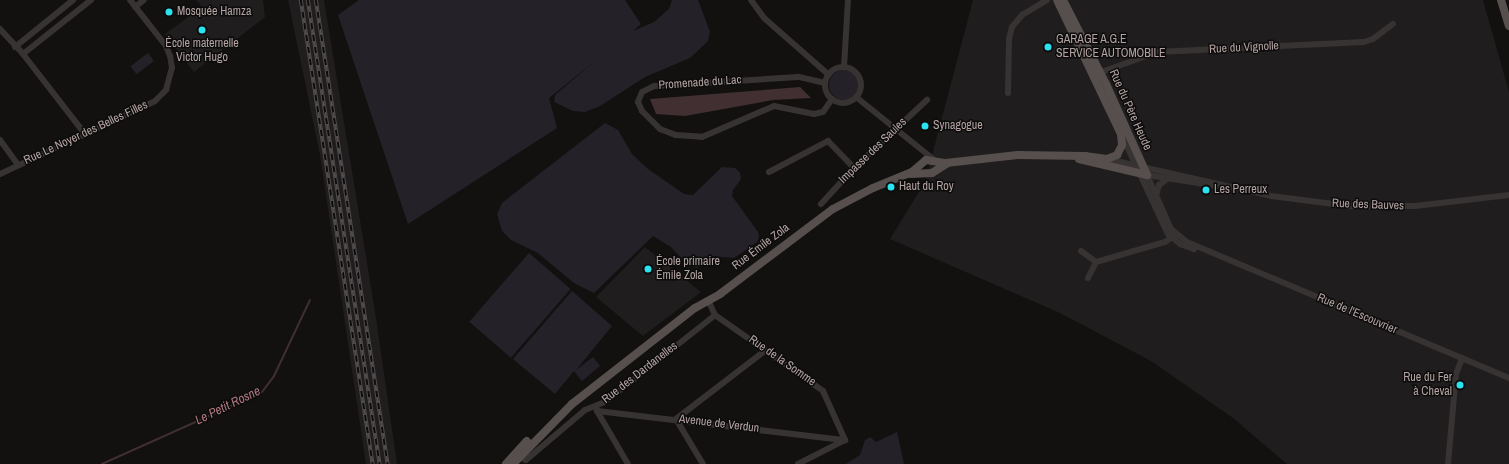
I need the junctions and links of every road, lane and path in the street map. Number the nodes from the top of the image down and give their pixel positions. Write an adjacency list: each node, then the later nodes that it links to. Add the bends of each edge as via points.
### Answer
1 (73, 0): 17 (street)
2 (90, 0): 18 (street)
3 (130, 0): 12 (street, Rue Le Noyer des Belles Filles)
4 (144, 0): 12 (street)
5 (751, 0): 21 (street, via 764,18)
6 (848, 0): 19 (street)
7 (1047, 0): 23 (street, via 1022,15 1012,27 1009,39)
8 (1057, 0): 20 (main road, Rue du Père Heude)
9 (1063, 0): 20 (main road, Rue du Père Heude)
10 (1501, 0): 15 (main road)
11 (1507, 0): 13 (main road)
12 (135, 7): 28 (street, Rue Le Noyer des Belles Filles, via 163,42 170,56 172,68 166,90 154,101)
13 (1509, 7)
14 (1393, 24): 20 (street, Rue du Vignolle, via 1373,39 1364,42 1157,52)
15 (1509, 26)
16 (0, 30): 17 (street)
17 (15, 47): 18 (street)
18 (24, 54): 28 (street)
19 (844, 67): 21 (street); 24 (street, via 854,72 860,81)
20 (1097, 73): 29 (main road, Rue du Père Heude); 39 (main road, Rue du Père Heude)
21 (829, 74): 22 (street)
22 (825, 83): 25 (street); 25 (street, Promenade du Lac, via 798,77 654,86 642,92 638,102 642,111 660,128 676,135 702,137 774,106 814,114 823,112)
23 (1008, 94)
24 (856, 97): 25 (street, via 842,103); 27 (street)
25 (832, 99)
26 (927, 100): 27 (street, Impasse des Saules)
27 (897, 128): 31 (street); 38 (street, Impasse des Saules)
28 (85, 134): 37 (street, Rue Le Noyer des Belles Filles)
29 (1121, 134): 33 (main road, via 1120,152); 39 (street, Rue du Père Heude)
30 (0, 140): 37 (street)
31 (922, 150): 34 (street); 36 (street)
32 (1069, 156): 33 (main road); 35 (main road, via 1006,155); 39 (main road)
33 (1107, 159): 39 (street)
34 (934, 160): 35 (main road); 36 (main road); 40 (main road, via 937,166)
35 (951, 162): 40 (main road)
36 (923, 163): 42 (main road); 44 (main road, Rue Émile Zola)
37 (18, 165): 43 (street, Rue Le Noyer des Belles Filles)
38 (854, 168): 41 (street, via 828,141); 49 (street, Impasse des Saules)
39 (1138, 169): 45 (street, Rue des Bauves); 46 (street, Rue des Bauves, via 1206,180); 48 (street, via 1150,191); 50 (street)
40 (935, 171): 42 (main road, Rue Émile Zola)
41 (769, 172)
42 (926, 173): 44 (main road, Rue Émile Zola)
43 (0, 174)
44 (906, 175): 54 (main road, Rue Émile Zola, via 872,188 833,209)
45 (1167, 179): 46 (street, Rue des Bauves); 48 (street, via 1159,186)
46 (1229, 187): 47 (street, Rue des Bauves, via 1301,201 1378,206 1415,206)
47 (1509, 195)
48 (1156, 196): 50 (street)
49 (821, 204)
50 (1172, 234): 52 (street, via 1158,244); 57 (street, Rue de l'Escouvrier, via 1205,251)
51 (1081, 252): 52 (street)
52 (1096, 262): 53 (street)
53 (1088, 278)
54 (708, 300): 55 (street); 62 (main road, Rue Émile Zola, via 564,413)
55 (715, 315): 56 (street, Rue de la Somme); 59 (street, Rue des Dardanelles)
56 (766, 350): 60 (street); 61 (street, Rue de la Somme, via 823,391)
57 (1462, 358): 58 (street, Rue de l'Escouvrier); 68 (street, via 1456,374)
58 (1509, 378)
59 (597, 408): 60 (street, Avenue de Verdun); 62 (street, Rue des Dardanelles, via 585,410); 65 (street)
60 (676, 419): 61 (street, Avenue de Verdun); 66 (street)
61 (845, 440): 67 (street)
62 (522, 458): 63 (main road, Rue Émile Zola); 64 (main road, Rue Émile Zola)
63 (506, 464)
64 (513, 464)
65 (628, 464)
66 (703, 464)
67 (798, 464)
68 (1448, 464)

